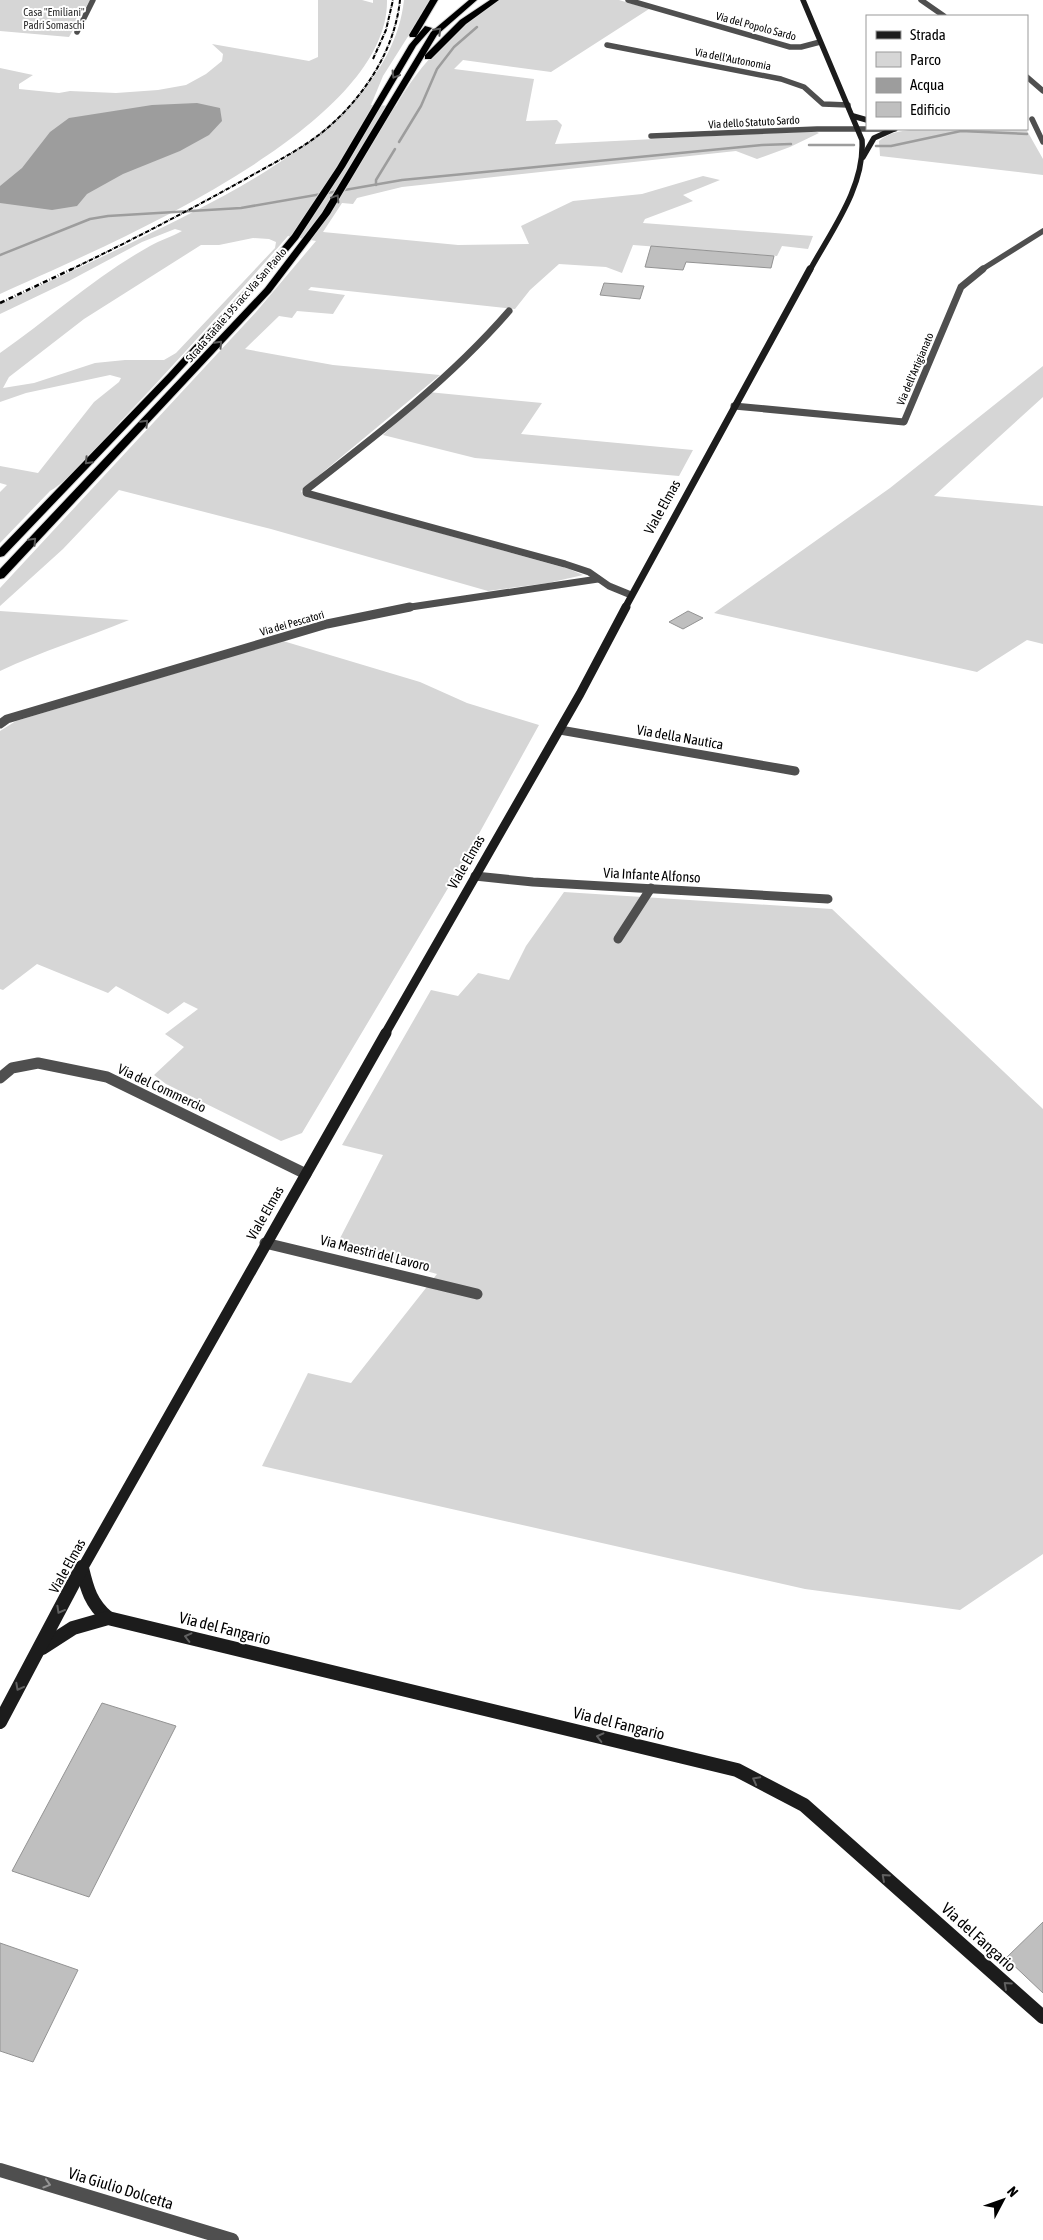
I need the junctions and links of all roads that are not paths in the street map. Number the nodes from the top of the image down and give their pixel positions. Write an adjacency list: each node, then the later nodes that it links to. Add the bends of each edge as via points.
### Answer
1 (93, 0): 10 (street)
2 (434, 0): 12 (highway, via 410,40)
3 (473, 0): 14 (highway, Strada statale 195 racc Via San Paolo, one-way to 3, via 434,34)
4 (495, 0): 14 (highway, via 463,22 421,65)
5 (628, 0): 11 (street, Via del Popolo Sardo, via 790,47)
6 (804, 0): 11 (main road, Viale Elmas)
7 (922, 0): 8 (street)
8 (943, 15)
9 (435, 21): 12 (highway, Strada statale 195 racc Via San Paolo)
10 (77, 32)
11 (820, 42): 17 (main road, Viale Elmas)
12 (413, 45): 31 (highway, Strada statale 195 racc Via San Paolo, one-way to 31, via 295,237 171,376)
13 (607, 46): 17 (street, Via dell'Autonomia, via 781,79 804,88 823,104)
14 (411, 69): 32 (highway, Strada statale 195 racc Via San Paolo, one-way to 14, via 262,297 309,239 354,169)
15 (1028, 78): 16 (street)
16 (1043, 91)
17 (848, 105): 18 (main road, Viale Elmas)
18 (853, 116): 20 (main road); 22 (main road, Viale Elmas)
19 (1032, 119): 26 (street)
20 (866, 120)
21 (866, 128): 22 (street)
22 (859, 129): 23 (street); 25 (street, Via dello Statuto Sardo); 27 (main road, Viale Elmas)
23 (866, 129)
24 (892, 130): 27 (main road, via 874,138)
25 (651, 136)
26 (1043, 142)
27 (863, 157): 30 (main road, Viale Elmas, via 844,210)
28 (1043, 231): 30 (street, Via dell'Artigianato, via 987,265 961,287 904,422)
29 (509, 311): 33 (street, via 482,342 306,493 565,564 590,572)
30 (734, 406): 34 (main road, Viale Elmas)
31 (0, 554)
32 (0, 576)
33 (598, 579): 34 (street); 35 (street, Via dei Pescatori, via 430,603 327,624 7,719)
34 (631, 595): 36 (main road, Viale Elmas)
35 (0, 724)
36 (560, 730): 37 (street, Via della Nautica); 38 (main road, Viale Elmas)
37 (796, 772)
38 (475, 876): 39 (street, Via Infante Alfonso); 43 (main road, Viale Elmas)
39 (650, 888): 40 (street, Via Infante Alfonso); 41 (street)
40 (828, 899)
41 (618, 939)
42 (0, 1078): 43 (street, Via del Commercio, via 12,1068 38,1063 107,1077)
43 (306, 1174): 44 (main road, Viale Elmas)
44 (265, 1243): 45 (street, Via Maestri del Lavoro); 46 (main road, Viale Elmas)
45 (477, 1294)
46 (82, 1568): 47 (main road, via 94,1607); 48 (main road, Viale Elmas, one-way to 48)
47 (108, 1618): 48 (main road, Via del Fangario, via 84,1622); 50 (main road, Via del Fangario, one-way to 47, via 804,1805 737,1770)
48 (37, 1651): 49 (main road, Viale Elmas, one-way to 49)
49 (0, 1722)
50 (1043, 2017)
51 (0, 2170): 52 (street, Via Giulio Dolcetta, one-way to 52)
52 (232, 2240)

